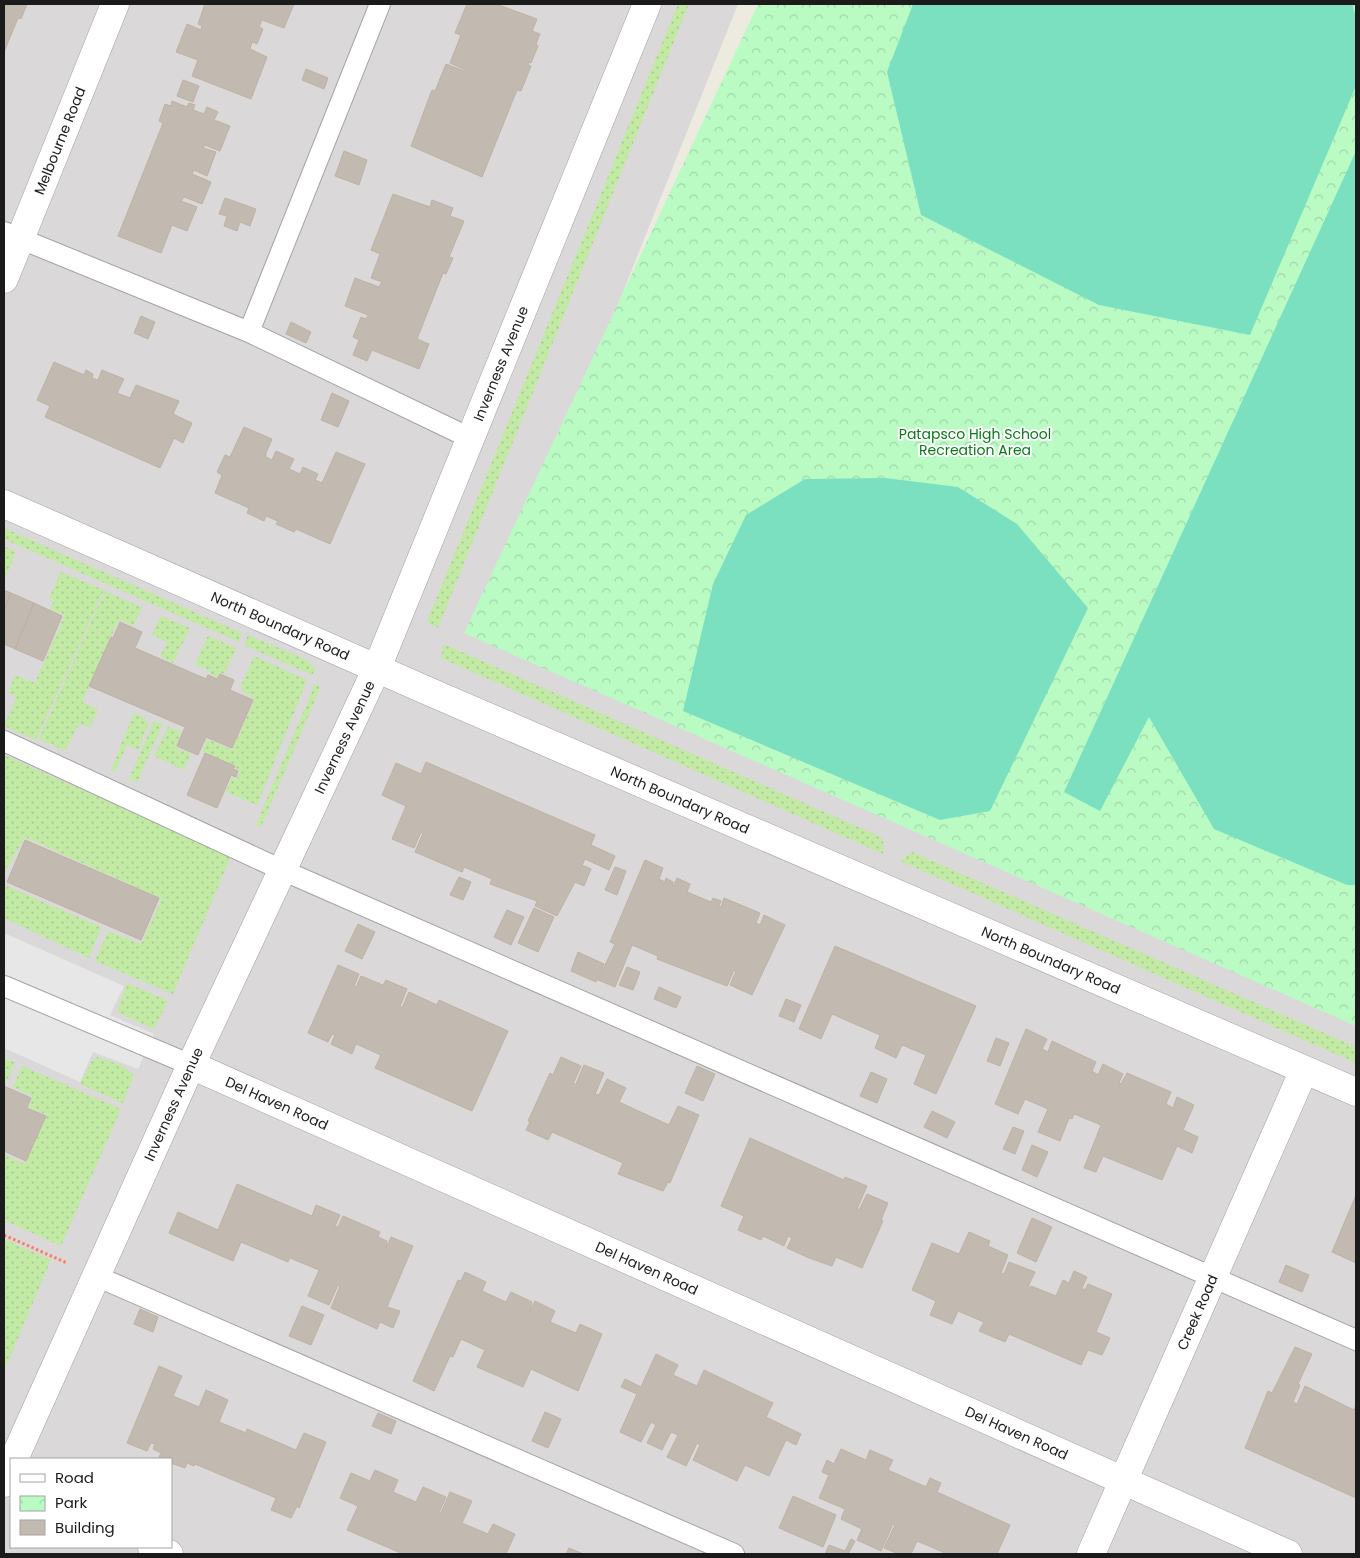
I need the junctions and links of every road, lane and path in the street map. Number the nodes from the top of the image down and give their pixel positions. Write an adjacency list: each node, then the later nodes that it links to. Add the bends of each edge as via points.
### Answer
1 (115, 4): 4 (street, Melbourne Road)
2 (380, 4): 6 (lane)
3 (647, 4): 7 (street, Inverness Avenue)
4 (12, 236): 5 (street, Melbourne Road); 6 (lane)
5 (4, 279)
6 (249, 332): 7 (lane)
7 (470, 438): 9 (street, Inverness Avenue)
8 (4, 504): 9 (street, North Boundary Road)
9 (377, 668): 11 (street, Inverness Avenue); 14 (street, North Boundary Road)
10 (4, 741): 11 (lane)
11 (282, 870): 13 (street, Inverness Avenue); 18 (lane)
12 (4, 986): 13 (lane, Del Haven Road)
13 (191, 1065): 17 (street, Inverness Avenue); 22 (street, Del Haven Road)
14 (1304, 1070): 15 (street, North Boundary Road); 18 (street, Creek Road)
15 (1356, 1092)
16 (4, 1235): 17 (path)
17 (96, 1276): 20 (street, Inverness Avenue); 26 (lane)
18 (1213, 1276): 19 (lane); 22 (street, Creek Road)
19 (1356, 1340)
20 (12, 1457)
21 (10, 1464): 23 (street, Inverness Avenue)
22 (1123, 1482): 27 (street, Creek Road); 28 (street, Del Haven Road)
23 (4, 1483)
24 (154, 1548): 25 (street)
25 (169, 1554)
26 (734, 1554)
27 (1091, 1554)
28 (1288, 1554)

